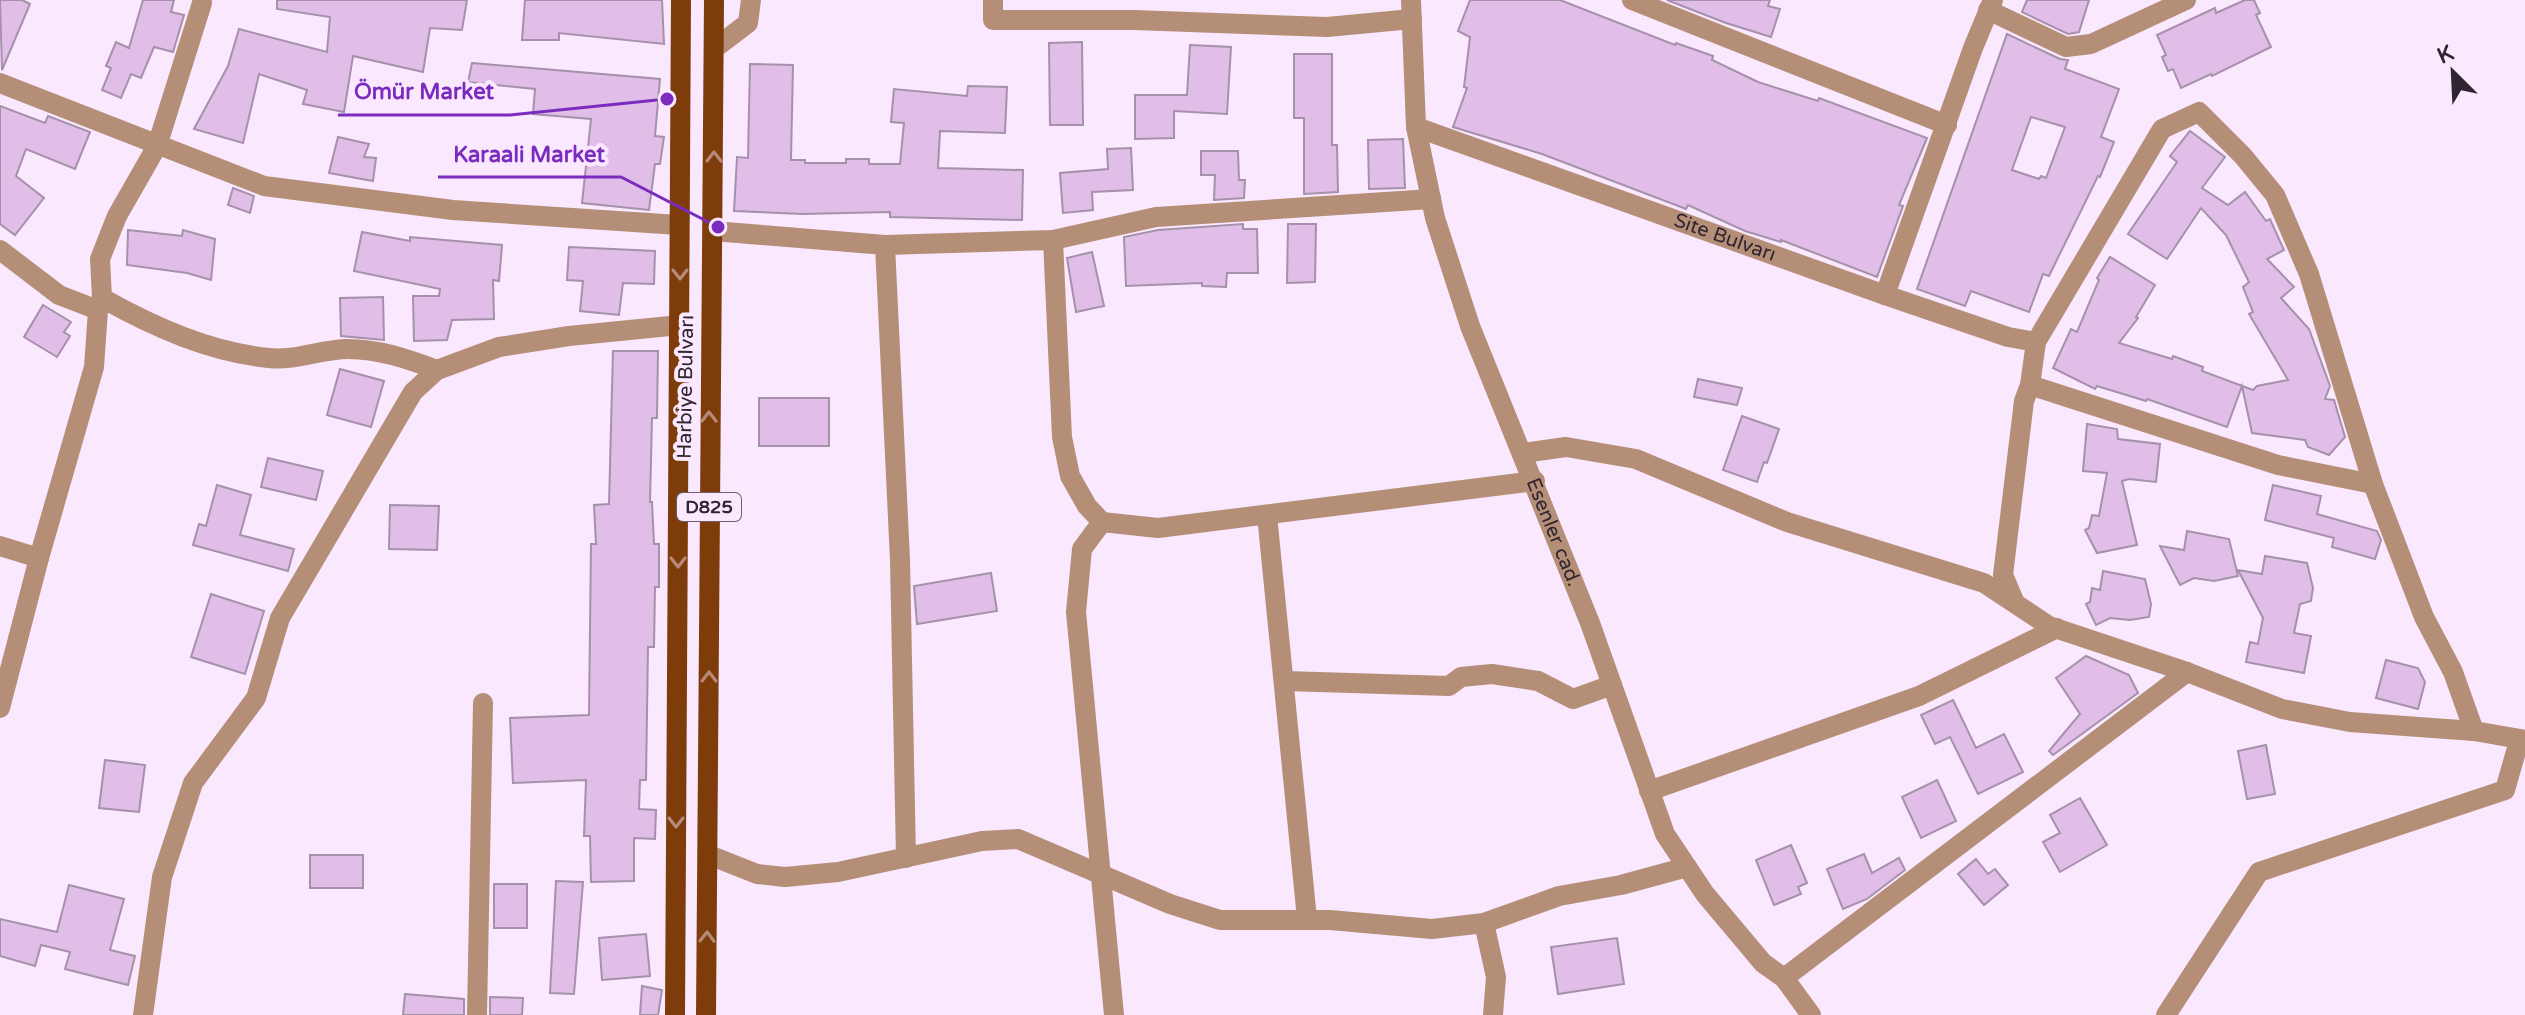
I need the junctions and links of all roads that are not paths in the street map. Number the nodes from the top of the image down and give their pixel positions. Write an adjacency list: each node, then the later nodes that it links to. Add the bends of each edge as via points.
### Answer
1 (681, 0): 16 (main road, Harbiye Bulvarı / D825)
2 (714, 0): 10 (main road, Harbiye Bulvarı / D825)
3 (751, 0): 10 (street, via 748,23)
4 (993, 0): 9 (street, via 993,20 1327,27)
5 (1632, 0): 12 (street)
6 (2186, 0): 8 (street, via 2091,44 2066,47)
7 (202, 3): 14 (street)
8 (1990, 5): 12 (street)
9 (1412, 10): 13 (street, Esenler cad.)
10 (715, 48): 17 (main road, Harbiye Bulvarı / D825, one-way to 10)
11 (0, 83): 14 (street)
12 (1947, 125): 21 (street)
13 (1416, 127): 15 (street, Esenler cad.); 21 (street, Site Bulvarı)
14 (157, 146): 16 (street, via 264,186 453,210); 22 (street, via 117,216 100,259)
15 (1431, 199): 18 (street, via 1156,217); 27 (street, Esenler cad., via 1470,326)
16 (679, 225): 23 (main road, Harbiye Bulvarı / D825, one-way to 23)
17 (713, 231): 19 (street); 44 (main road, Harbiye Bulvarı / D825, one-way to 17)
18 (1053, 240): 19 (street); 31 (street, via 1062,437 1070,476)
19 (885, 245): 45 (street, via 900,560)
20 (0, 250): 22 (street, via 59,295)
21 (1885, 295): 24 (street, Site Bulvarı)
22 (100, 304): 25 (street, via 194,342 271,359 348,349 394,354); 33 (street, via 94,367)
23 (680, 325): 25 (street, via 499,347); 53 (main road, Harbiye Bulvarı / D825, one-way to 53)
24 (2036, 342): 26 (street); 29 (street, via 2162,129 2199,112 2275,195 2309,274)
25 (437, 370): 51 (street, via 413,392 280,618 256,698 193,783 162,877)
26 (2030, 385): 29 (street, via 2278,465); 34 (street, via 2003,575)
27 (1523, 453): 28 (street, Esenler cad.); 34 (street, via 1566,447 1636,459 1787,522 1984,583)
28 (1535, 481): 30 (street); 38 (street, Esenler cad.)
29 (2373, 484): 41 (street)
30 (1267, 515): 31 (street, via 1158,528); 37 (street)
31 (1102, 522): 47 (street, via 1082,549 1076,612)
32 (0, 546): 33 (street)
33 (39, 558): 40 (street)
34 (2015, 603): 35 (street)
35 (2057, 628): 36 (street); 43 (street, via 1919,696)
36 (2187, 672): 41 (street, via 2282,709 2350,722); 50 (street)
37 (1285, 681): 38 (street, via 1449,686 1461,677 1492,674 1538,681 1573,699); 48 (street)
38 (1612, 685): 43 (street, Esenler cad.)
39 (483, 703): 52 (street)
40 (0, 708)
41 (2474, 731): 42 (street)
42 (2522, 740): 58 (street, via 2505,790 2259,872)
43 (1649, 791): 46 (street, Esenler cad., via 1665,834)
44 (709, 855): 45 (street, via 757,874 785,877); 54 (main road, Harbiye Bulvarı / D825, one-way to 44)
45 (906, 858): 47 (street, via 982,841 1018,839)
46 (1687, 867): 49 (street, via 1559,896); 50 (street, Esenler cad., via 1763,963)
47 (1099, 873): 48 (street, via 1220,920); 55 (street)
48 (1307, 919): 49 (street, via 1432,929)
49 (1484, 923): 56 (street, via 1496,977)
50 (1784, 978): 57 (street, Esenler cad.)
51 (143, 1015)
52 (477, 1015)
53 (675, 1015)
54 (706, 1015)
55 (1114, 1015)
56 (1493, 1015)
57 (1811, 1015)
58 (2166, 1015)

